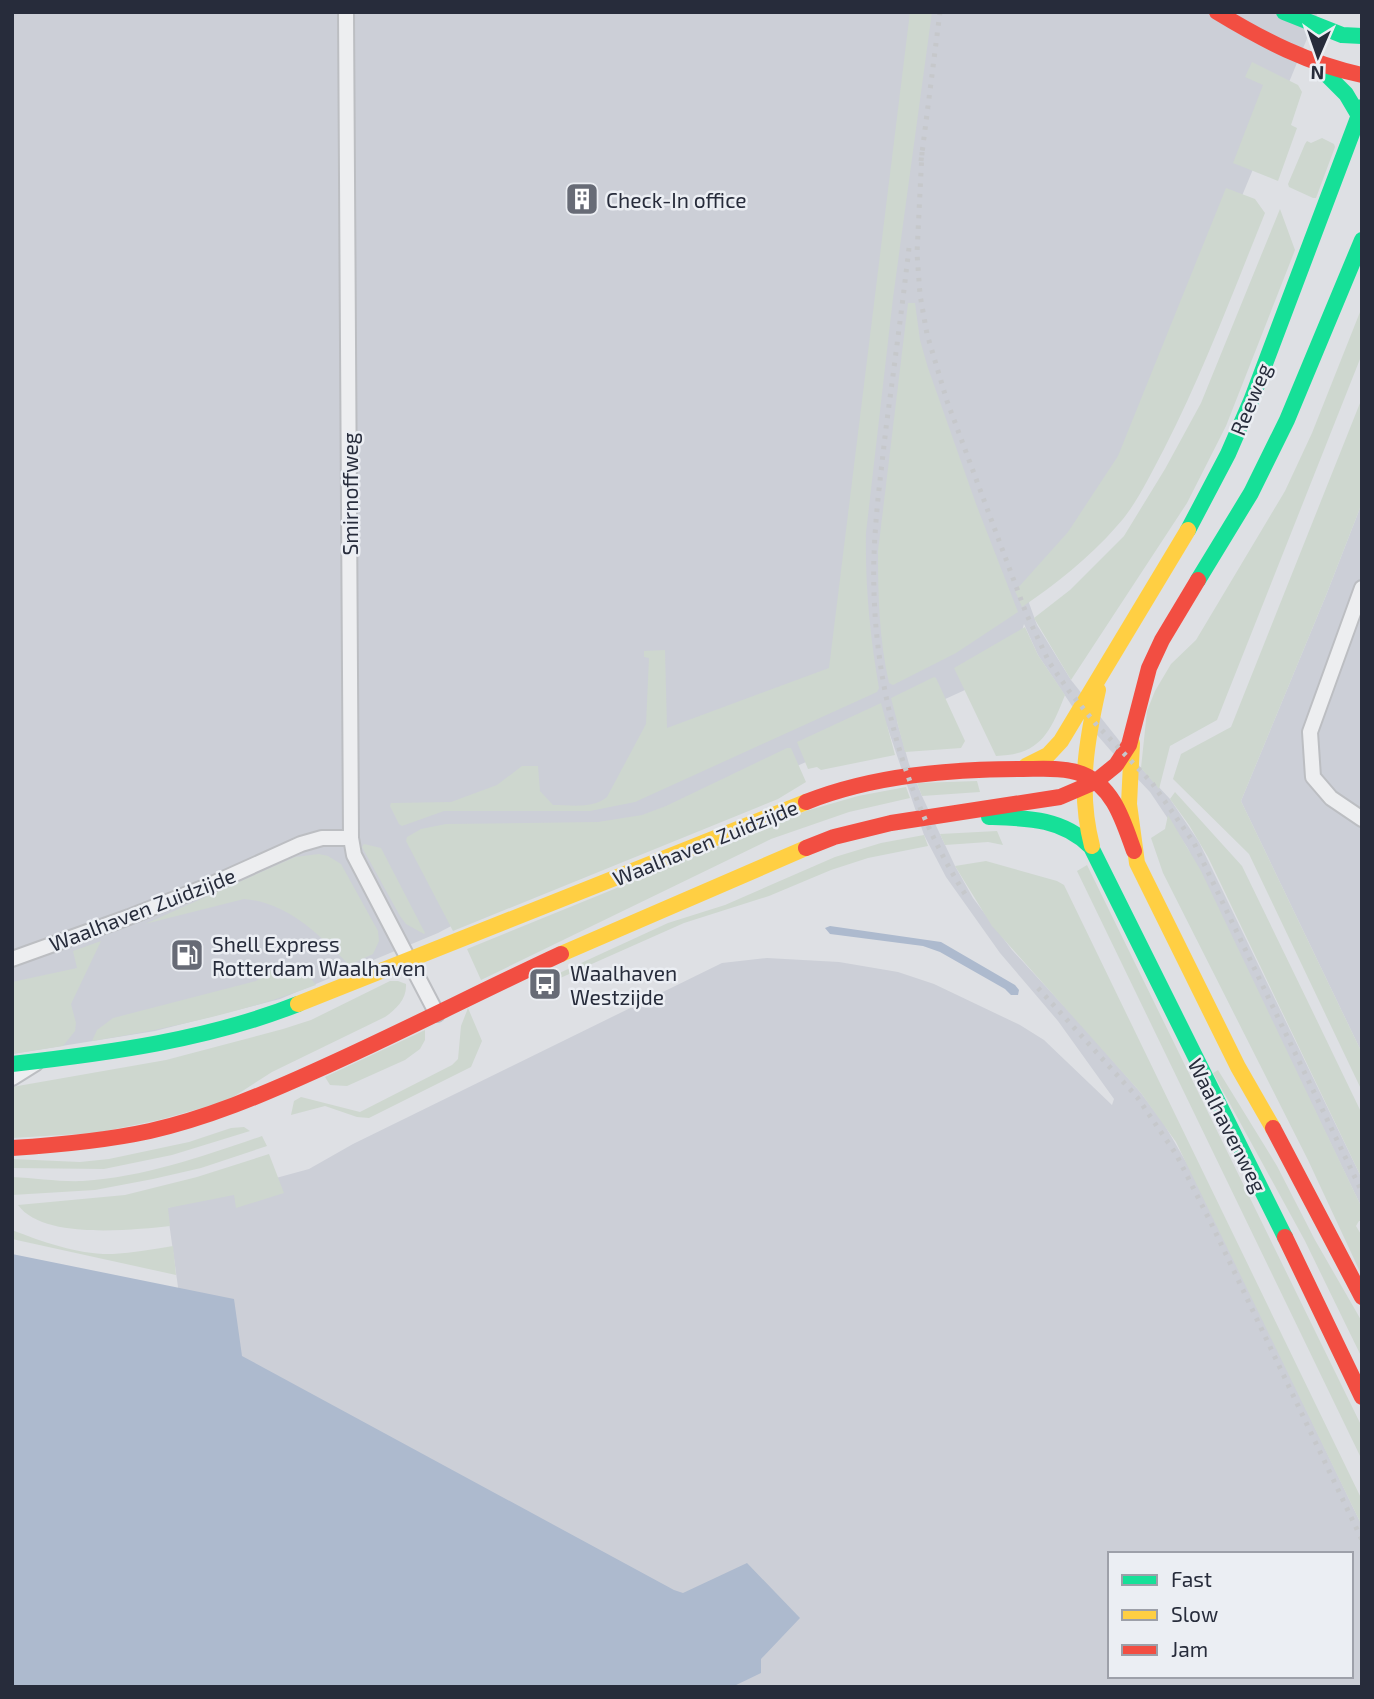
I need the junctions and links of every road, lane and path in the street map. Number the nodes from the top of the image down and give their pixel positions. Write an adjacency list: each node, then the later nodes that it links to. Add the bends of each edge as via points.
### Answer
1 (346, 12): 19 (street, Smirnoffweg)
2 (1217, 12): 5 (main road)
3 (1284, 12): 4 (main road, via 1342,35)
4 (1362, 36)
5 (1314, 62): 6 (main road); 7 (main road)
6 (1362, 75)
7 (1361, 112): 10 (main road, Reeweg, via 1228,454 1178,548)
8 (1362, 240): 11 (main road, Reeweg, via 1251,493 1162,640)
9 (1362, 587): 16 (street, via 1310,732 1313,777 1331,798)
10 (1102, 673): 12 (main road, Reeweg, via 1061,741); 14 (main road, Reeweg, via 1087,738)
11 (1134, 725): 14 (main road, Reeweg, via 1123,756 1108,773); 15 (main road, Reeweg)
12 (1044, 758): 13 (main road, Waalhaven Zuidzijde)
13 (1011, 769): 14 (main road, Waalhaven Zuidzijde, via 1055,769); 21 (main road, Waalhaven Zuidzijde, via 892,778 816,798)
14 (1083, 785): 15 (main road, via 1109,793); 17 (main road, Waalhaven Zuidzijde, via 1051,800); 18 (main road, Reeweg)
15 (1126, 817): 27 (main road, Waalhavenweg, via 1145,882)
16 (1362, 819)
17 (891, 822): 18 (main road, Waalhaven Zuidzijde, via 1016,818 1056,823); 22 (main road, Waalhaven Zuidzijde, via 806,848)
18 (1084, 833): 28 (main road, Waalhavenweg)
19 (351, 838): 20 (street, Waalhaven Zuidzijde, via 301,844 152,908); 21 (street, Smirnoffweg, via 354,855)
20 (12, 958)
21 (410, 961): 22 (street); 23 (main road, Waalhaven Zuidzijde, via 258,1019 176,1041)
22 (437, 1014): 26 (main road, Waalhaven Zuidzijde, via 265,1095 208,1116 125,1136)
23 (37, 1062): 24 (main road, Waalhaven Zuidzijde); 25 (street, Waalhaven Zuidzijde)
24 (12, 1064)
25 (12, 1077)
26 (17, 1147)
27 (1362, 1297)
28 (1362, 1396)

